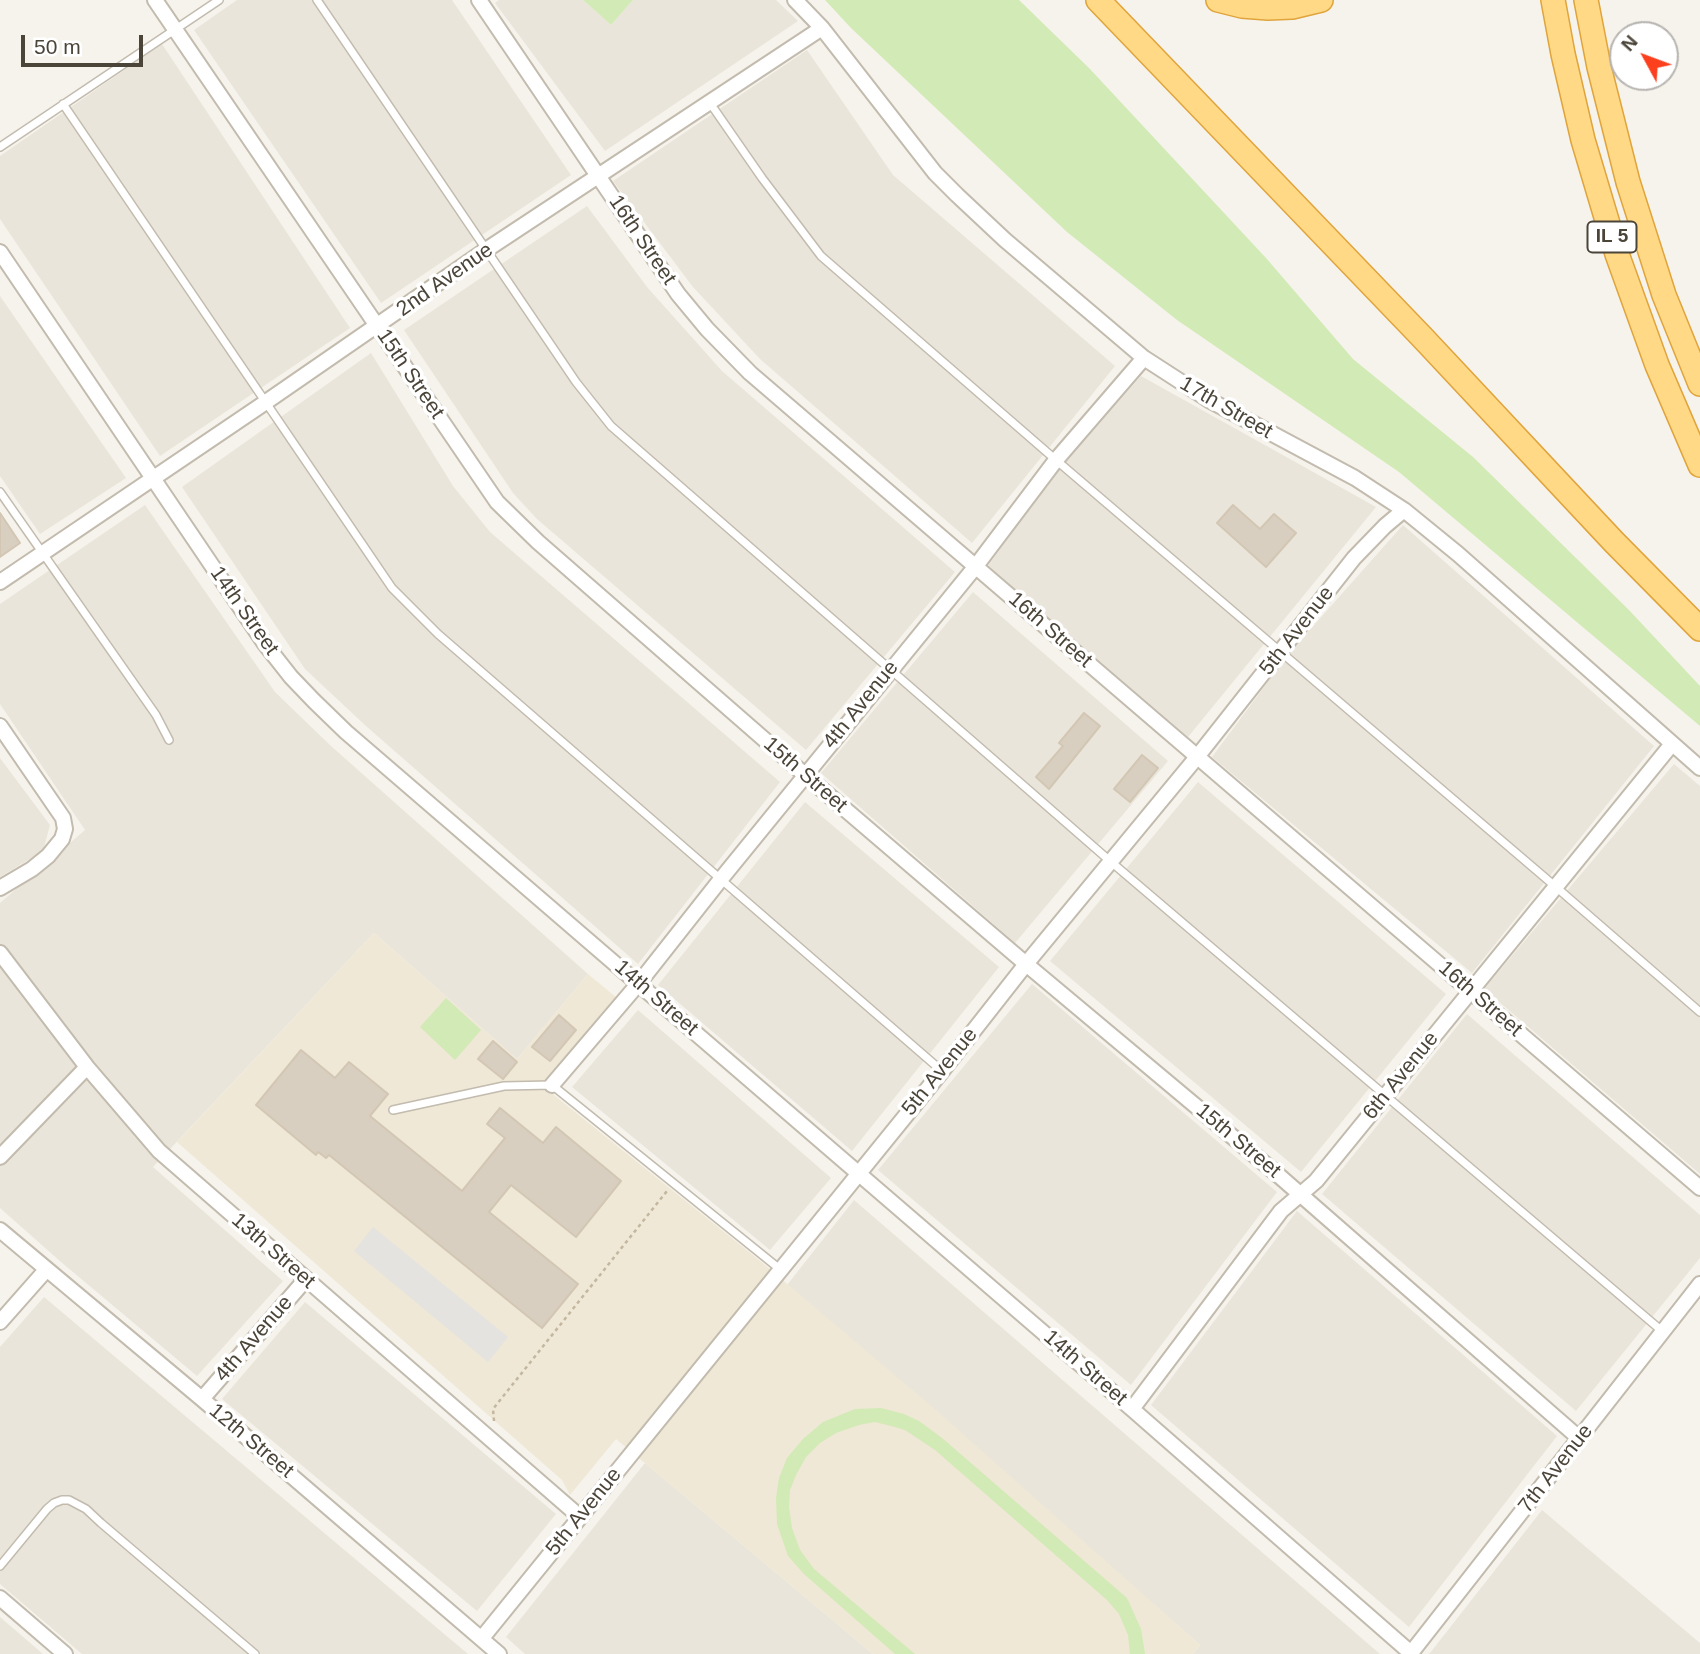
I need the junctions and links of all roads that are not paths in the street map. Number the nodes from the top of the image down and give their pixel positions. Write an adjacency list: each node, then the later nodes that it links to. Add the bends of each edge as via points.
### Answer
1 (155, 0): 12 (street, 15th Street)
2 (219, 0): 12 (lane)
3 (317, 0): 17 (lane)
4 (479, 0): 16 (street, 16th Street)
5 (795, 0): 11 (street, 17th Street)
6 (1098, 0): 31 (highway)
7 (1218, 0): 8 (highway, via 1268,8)
8 (1321, 0)
9 (1553, 0): 24 (highway, IL 5, via 1583,139 1616,254)
10 (1586, 0): 21 (highway, IL 5, via 1628,182 1664,295)
11 (822, 28): 13 (street, 2nd Avenue); 20 (street, 17th Street, via 935,173 1005,240)
12 (176, 29): 14 (lane); 19 (street, 15th Street)
13 (710, 103): 16 (street, 2nd Avenue); 23 (lane, via 821,256)
14 (63, 104): 15 (lane); 22 (lane)
15 (0, 147)
16 (599, 176): 17 (street, 2nd Avenue); 29 (street, 16th Street, via 678,294 707,329 750,373)
17 (486, 250): 19 (street, 2nd Avenue); 33 (lane, via 611,426)
18 (0, 252): 25 (street, 14th Street)
19 (378, 326): 22 (street, 2nd Avenue); 39 (street, 15th Street, via 496,502)
20 (1144, 358): 23 (street, 4th Avenue); 27 (street, 17th Street)
21 (1700, 384)
22 (266, 402): 25 (street, 2nd Avenue); 41 (lane, via 379,572 406,604)
23 (1056, 460): 29 (street, 4th Avenue); 32 (lane)
24 (1700, 465)
25 (153, 478): 28 (street, 2nd Avenue); 46 (street, 14th Street, via 265,644 314,701)
26 (0, 492): 28 (lane)
27 (1404, 510): 32 (street, 5th Avenue, via 1354,558); 36 (street, 17th Street)
28 (42, 554): 30 (street, 2nd Avenue); 35 (lane)
29 (976, 566): 33 (street, 4th Avenue); 37 (street, 16th Street)
30 (0, 582)
31 (1700, 629)
32 (1280, 652): 37 (street, 5th Avenue); 42 (lane)
33 (890, 669): 39 (street, 4th Avenue); 40 (lane)
34 (0, 726): 43 (street, via 63,818 65,829 48,856)
35 (169, 740)
36 (1672, 744): 38 (street, 17th Street); 42 (street, 6th Avenue)
37 (1197, 757): 40 (street, 5th Avenue); 47 (street, 16th Street)
38 (1700, 768)
39 (805, 775): 41 (street, 4th Avenue); 45 (street, 15th Street)
40 (1110, 861): 45 (street, 5th Avenue); 52 (lane)
41 (720, 878): 46 (street, 4th Avenue); 50 (lane)
42 (1556, 887): 47 (street, 6th Avenue); 48 (lane)
43 (0, 888)
44 (0, 953): 49 (street, 13th Street)
45 (1026, 964): 50 (street, 5th Avenue); 57 (street, 15th Street)
46 (639, 983): 51 (street, 4th Avenue); 55 (street, 14th Street)
47 (1470, 990): 52 (street, 6th Avenue); 56 (street, 16th Street)
48 (1700, 1012)
49 (87, 1067): 54 (street); 61 (street, 13th Street, via 159,1151)
50 (942, 1071): 55 (street, 5th Avenue)
51 (552, 1085): 53 (lane, via 504,1086); 60 (lane)
52 (1385, 1096): 57 (street, 6th Avenue); 64 (lane)
53 (393, 1110)
54 (0, 1157)
55 (858, 1174): 60 (street, 5th Avenue); 66 (street, 14th Street)
56 (1700, 1188)
57 (1300, 1195): 66 (street, 6th Avenue, via 1281,1211); 67 (street, 15th Street)
58 (0, 1230): 59 (street, 12th Street)
59 (46, 1270): 63 (street); 65 (street, 12th Street)
60 (780, 1270): 68 (street, 5th Avenue)
61 (306, 1279): 65 (street, 4th Avenue); 68 (street, 13th Street)
62 (1700, 1284): 64 (street, 7th Avenue)
63 (0, 1321)
64 (1662, 1331): 67 (street, 7th Avenue)
65 (202, 1399): 71 (street, 12th Street)
66 (1132, 1409): 75 (street, 14th Street)
67 (1579, 1438): 75 (street, 7th Avenue)
68 (580, 1517): 71 (street, 5th Avenue)
69 (0, 1566): 73 (lane, via 47,1509 69,1500 86,1508)
70 (0, 1598): 72 (street)
71 (482, 1638): 74 (street, 12th Street)
72 (65, 1654)
73 (255, 1654)
74 (499, 1654)
75 (1411, 1654)

